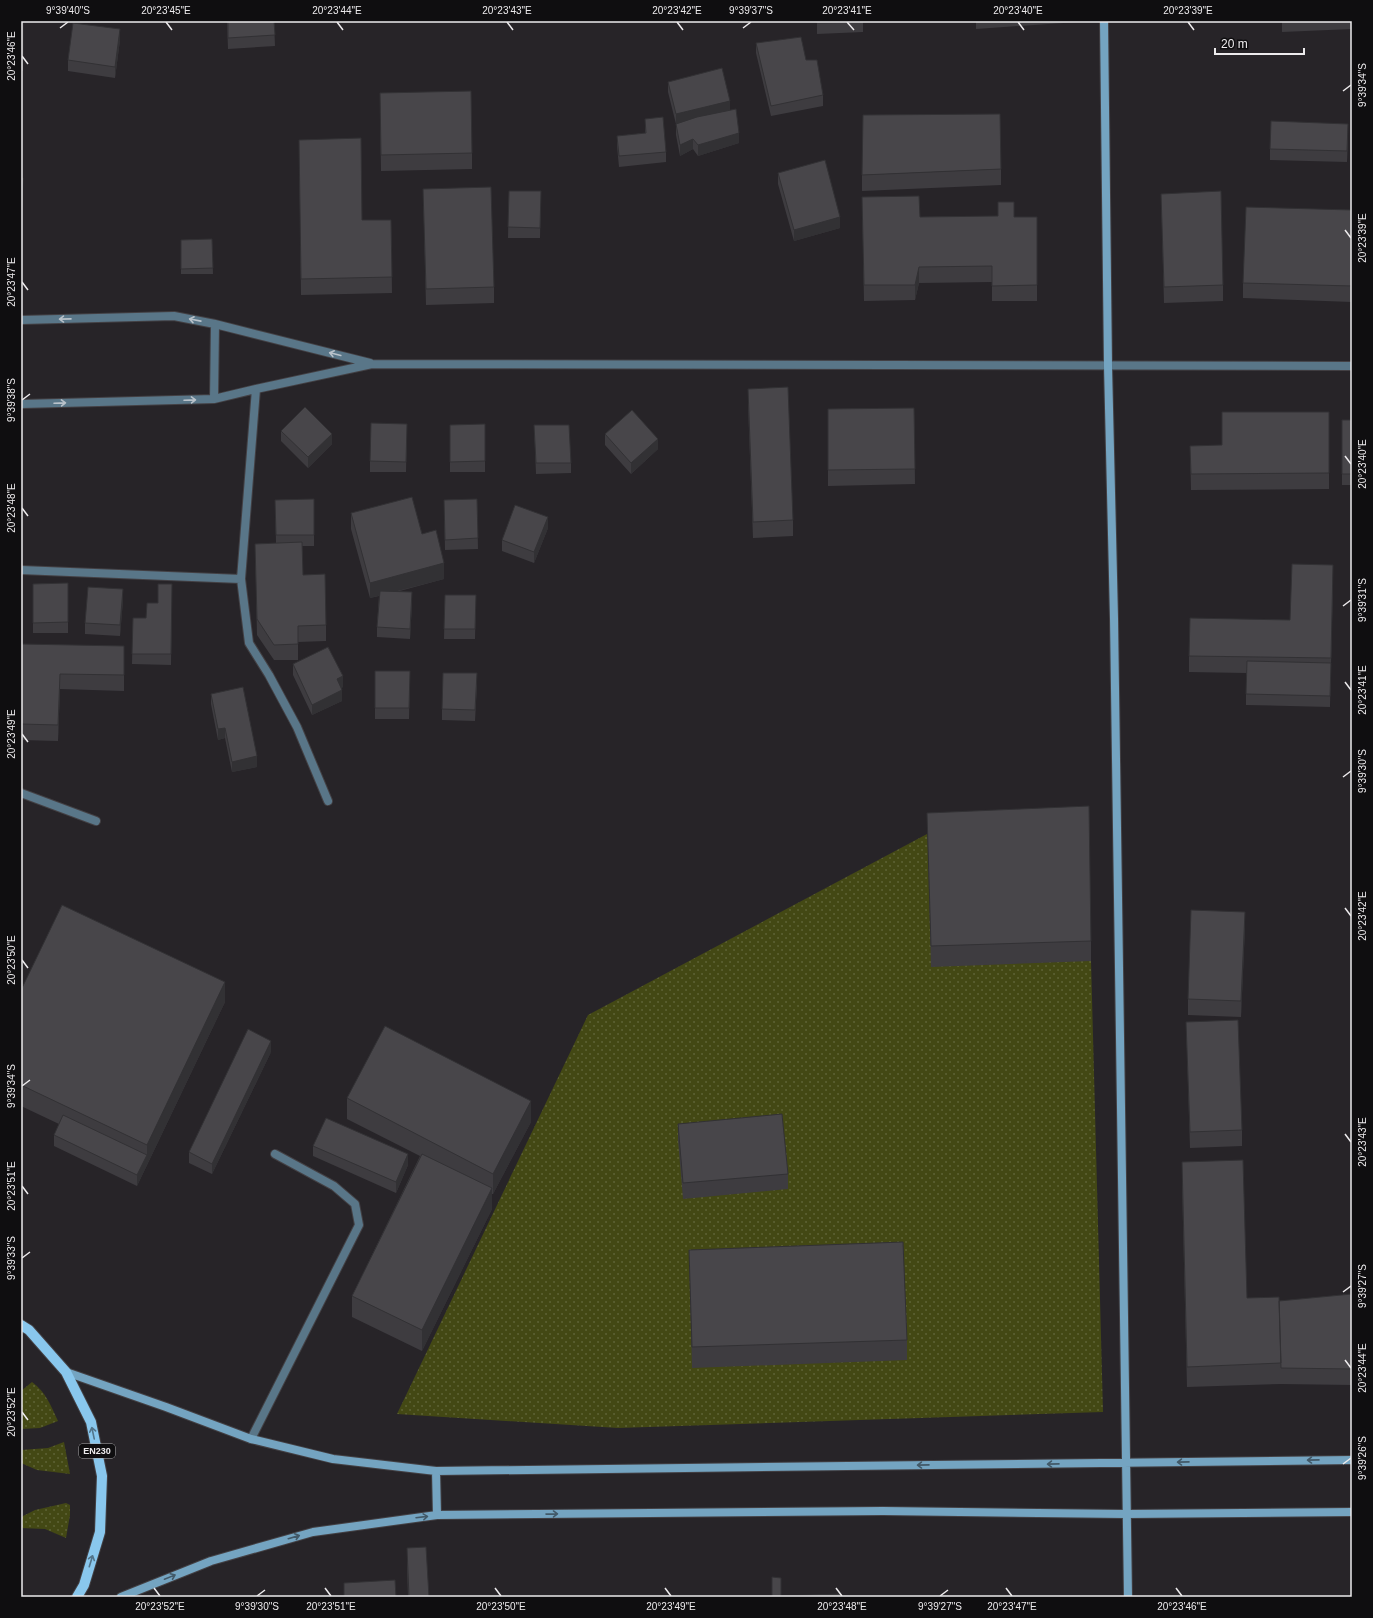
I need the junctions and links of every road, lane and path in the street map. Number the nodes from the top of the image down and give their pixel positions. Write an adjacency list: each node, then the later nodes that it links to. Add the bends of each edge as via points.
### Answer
1 (1104, 21): 5 (street)
2 (21, 320): 3 (street, one-way to 2, via 174,316)
3 (215, 324): 4 (street, one-way to 3); 8 (street)
4 (372, 364): 5 (street); 7 (street)
5 (1108, 366): 6 (street); 20 (street)
6 (1352, 366)
7 (256, 388): 8 (street); 11 (street)
8 (214, 399): 9 (street, one-way to 8)
9 (21, 404)
10 (21, 570): 11 (street)
11 (241, 579): 13 (street, via 249,644 270,675 297,727)
12 (21, 793): 14 (street)
13 (328, 801)
14 (96, 821)
15 (275, 1154): 18 (street, via 334,1186 355,1204 358,1225)
16 (21, 1325): 17 (main road, EN230, via 29,1330)
17 (66, 1372): 18 (street); 25 (main road, EN230, one-way to 17, via 84,1585 100,1532 102,1476 91,1422)
18 (251, 1439): 21 (street, via 333,1459)
19 (1352, 1460): 20 (street, one-way to 20)
20 (1126, 1463): 21 (street, one-way to 21); 23 (street)
21 (436, 1471): 24 (street)
22 (1352, 1512): 23 (street)
23 (1126, 1514): 24 (street, one-way to 23, via 875,1511); 27 (street)
24 (437, 1515): 26 (street, one-way to 24, via 211,1561 313,1532)
25 (76, 1597)
26 (121, 1597)
27 (1128, 1597)

